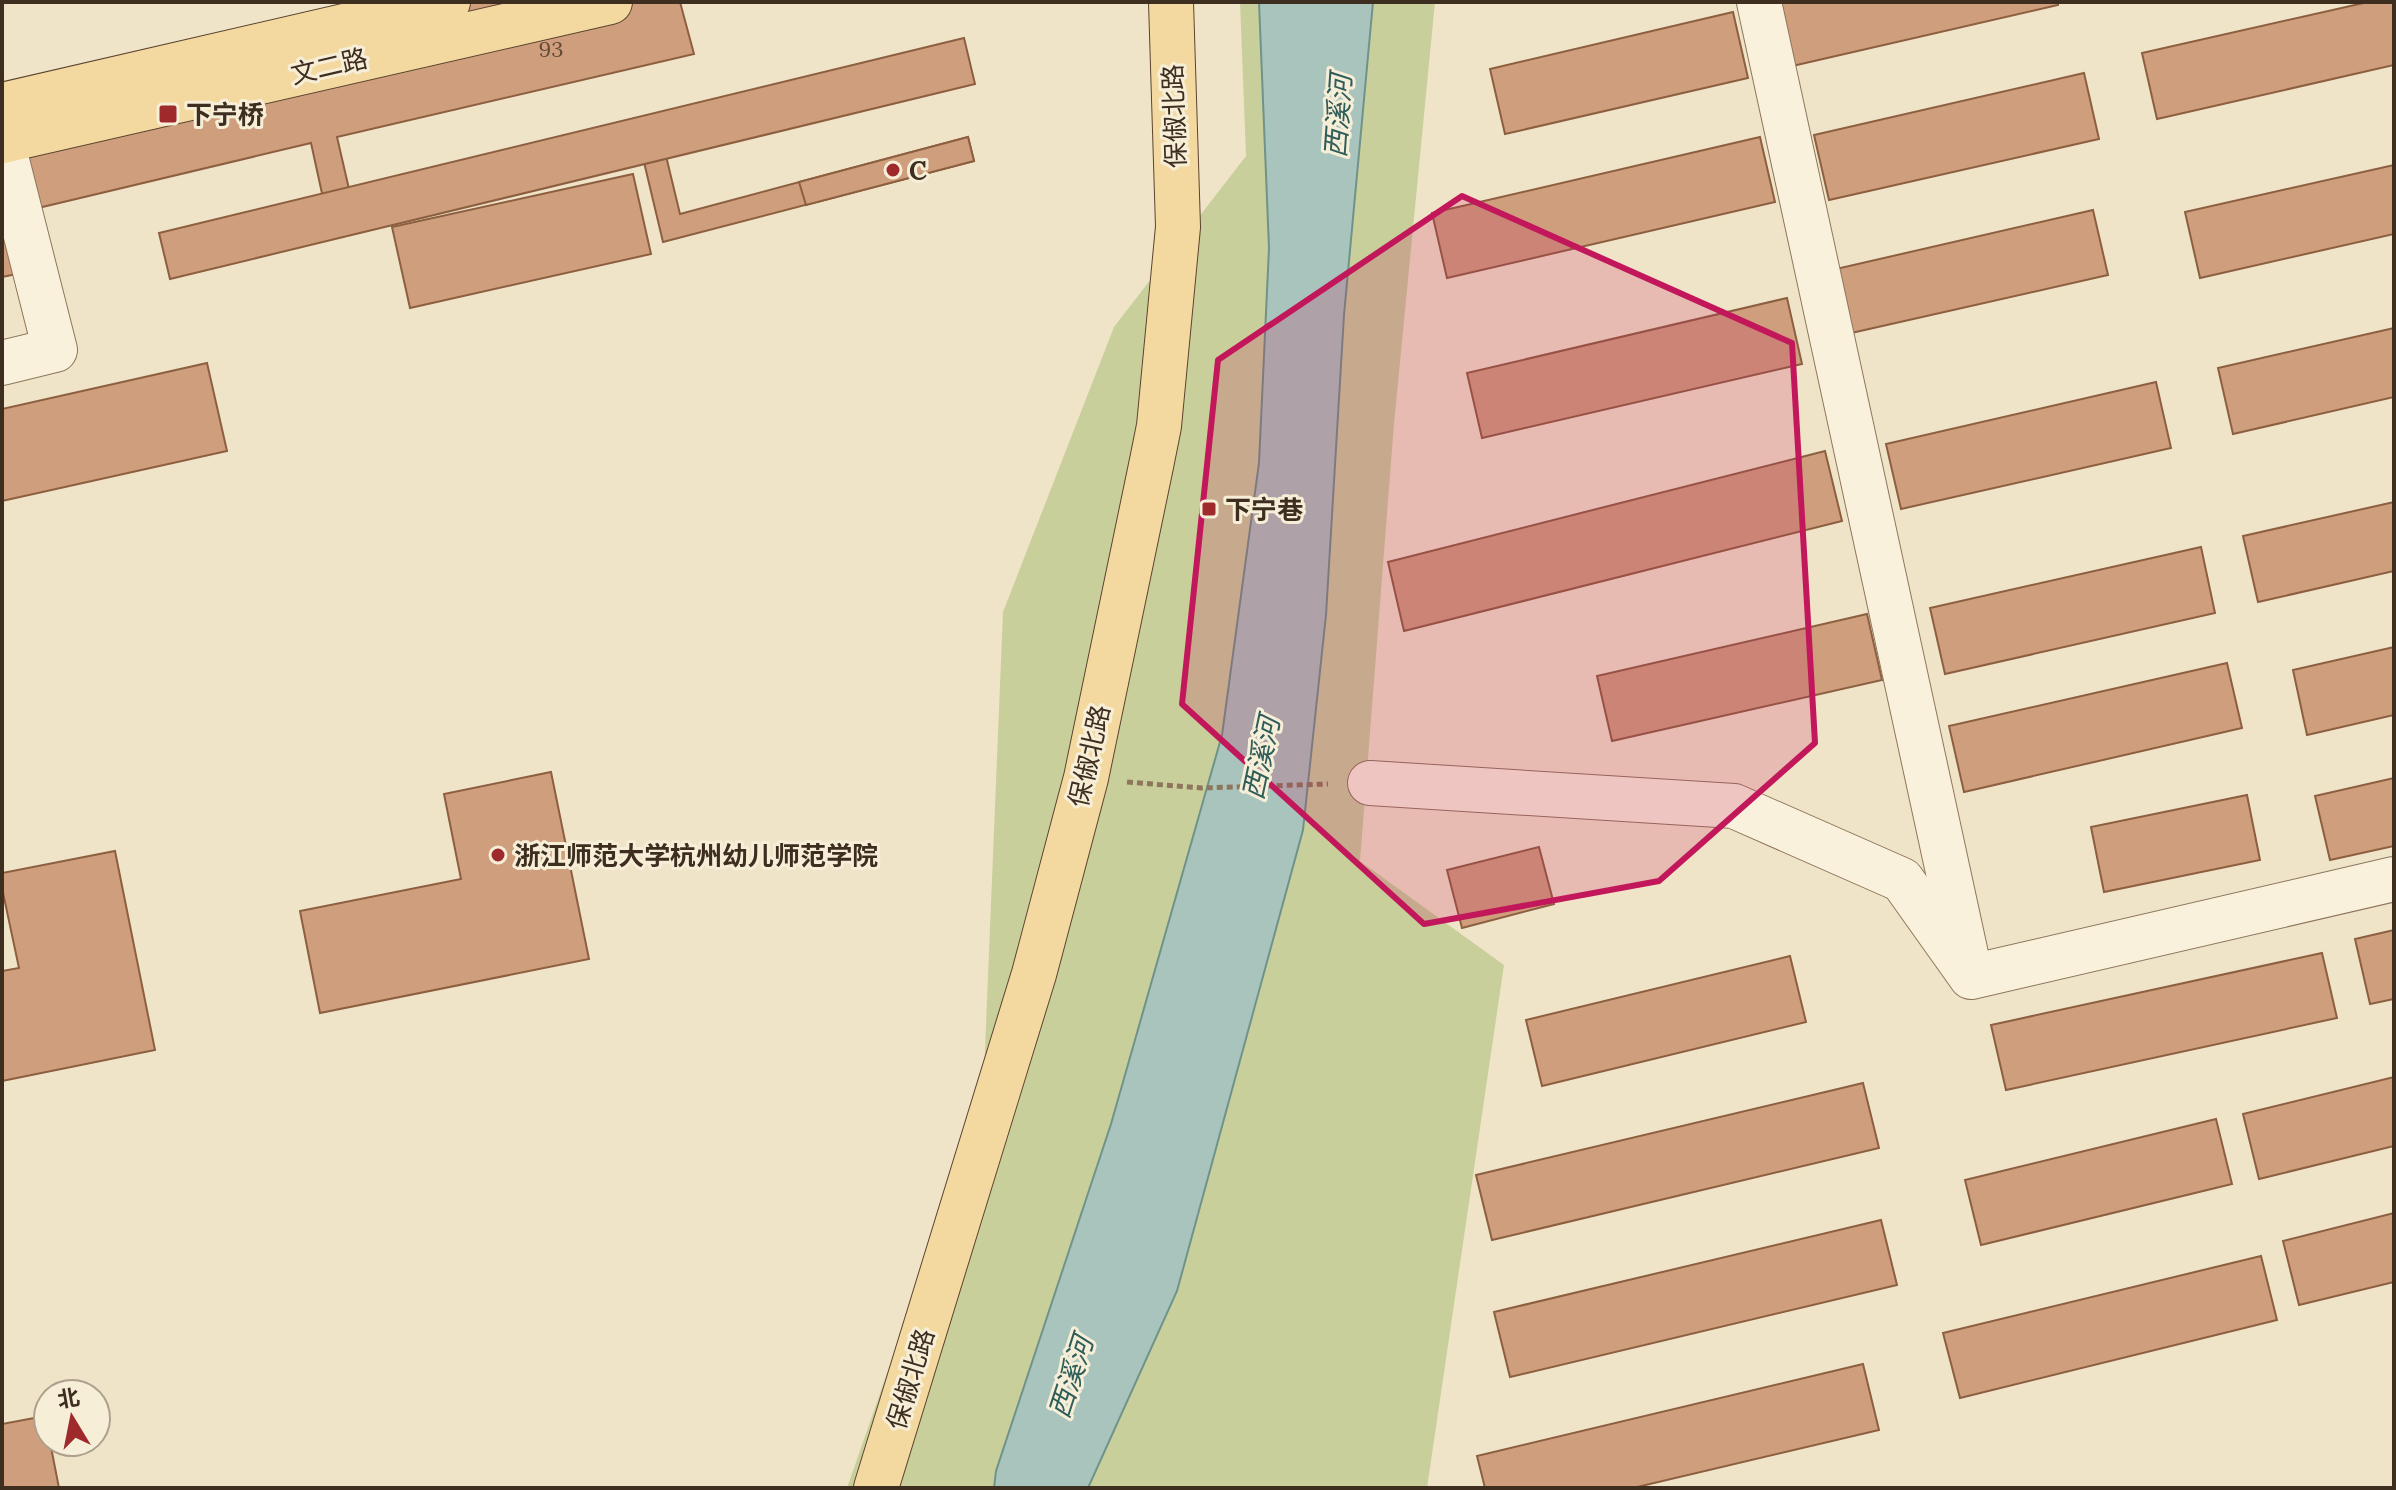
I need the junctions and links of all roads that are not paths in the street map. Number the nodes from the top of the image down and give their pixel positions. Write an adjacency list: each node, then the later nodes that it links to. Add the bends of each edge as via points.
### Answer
1 (448, 2): 5 (main road, 文二路)
2 (610, 2): 6 (main road, 文二路)
3 (1171, 2): 11 (main road, 保俶北路, via 1178,227 1159,426 1086,778 1034,974)
4 (1759, 2): 10 (street)
5 (2, 105)
6 (2, 141): 7 (street, via 55,350)
7 (2, 363)
8 (1370, 783): 10 (street, via 1734,806 1902,880)
9 (2394, 879): 10 (street)
10 (1971, 977)
11 (876, 1488)

